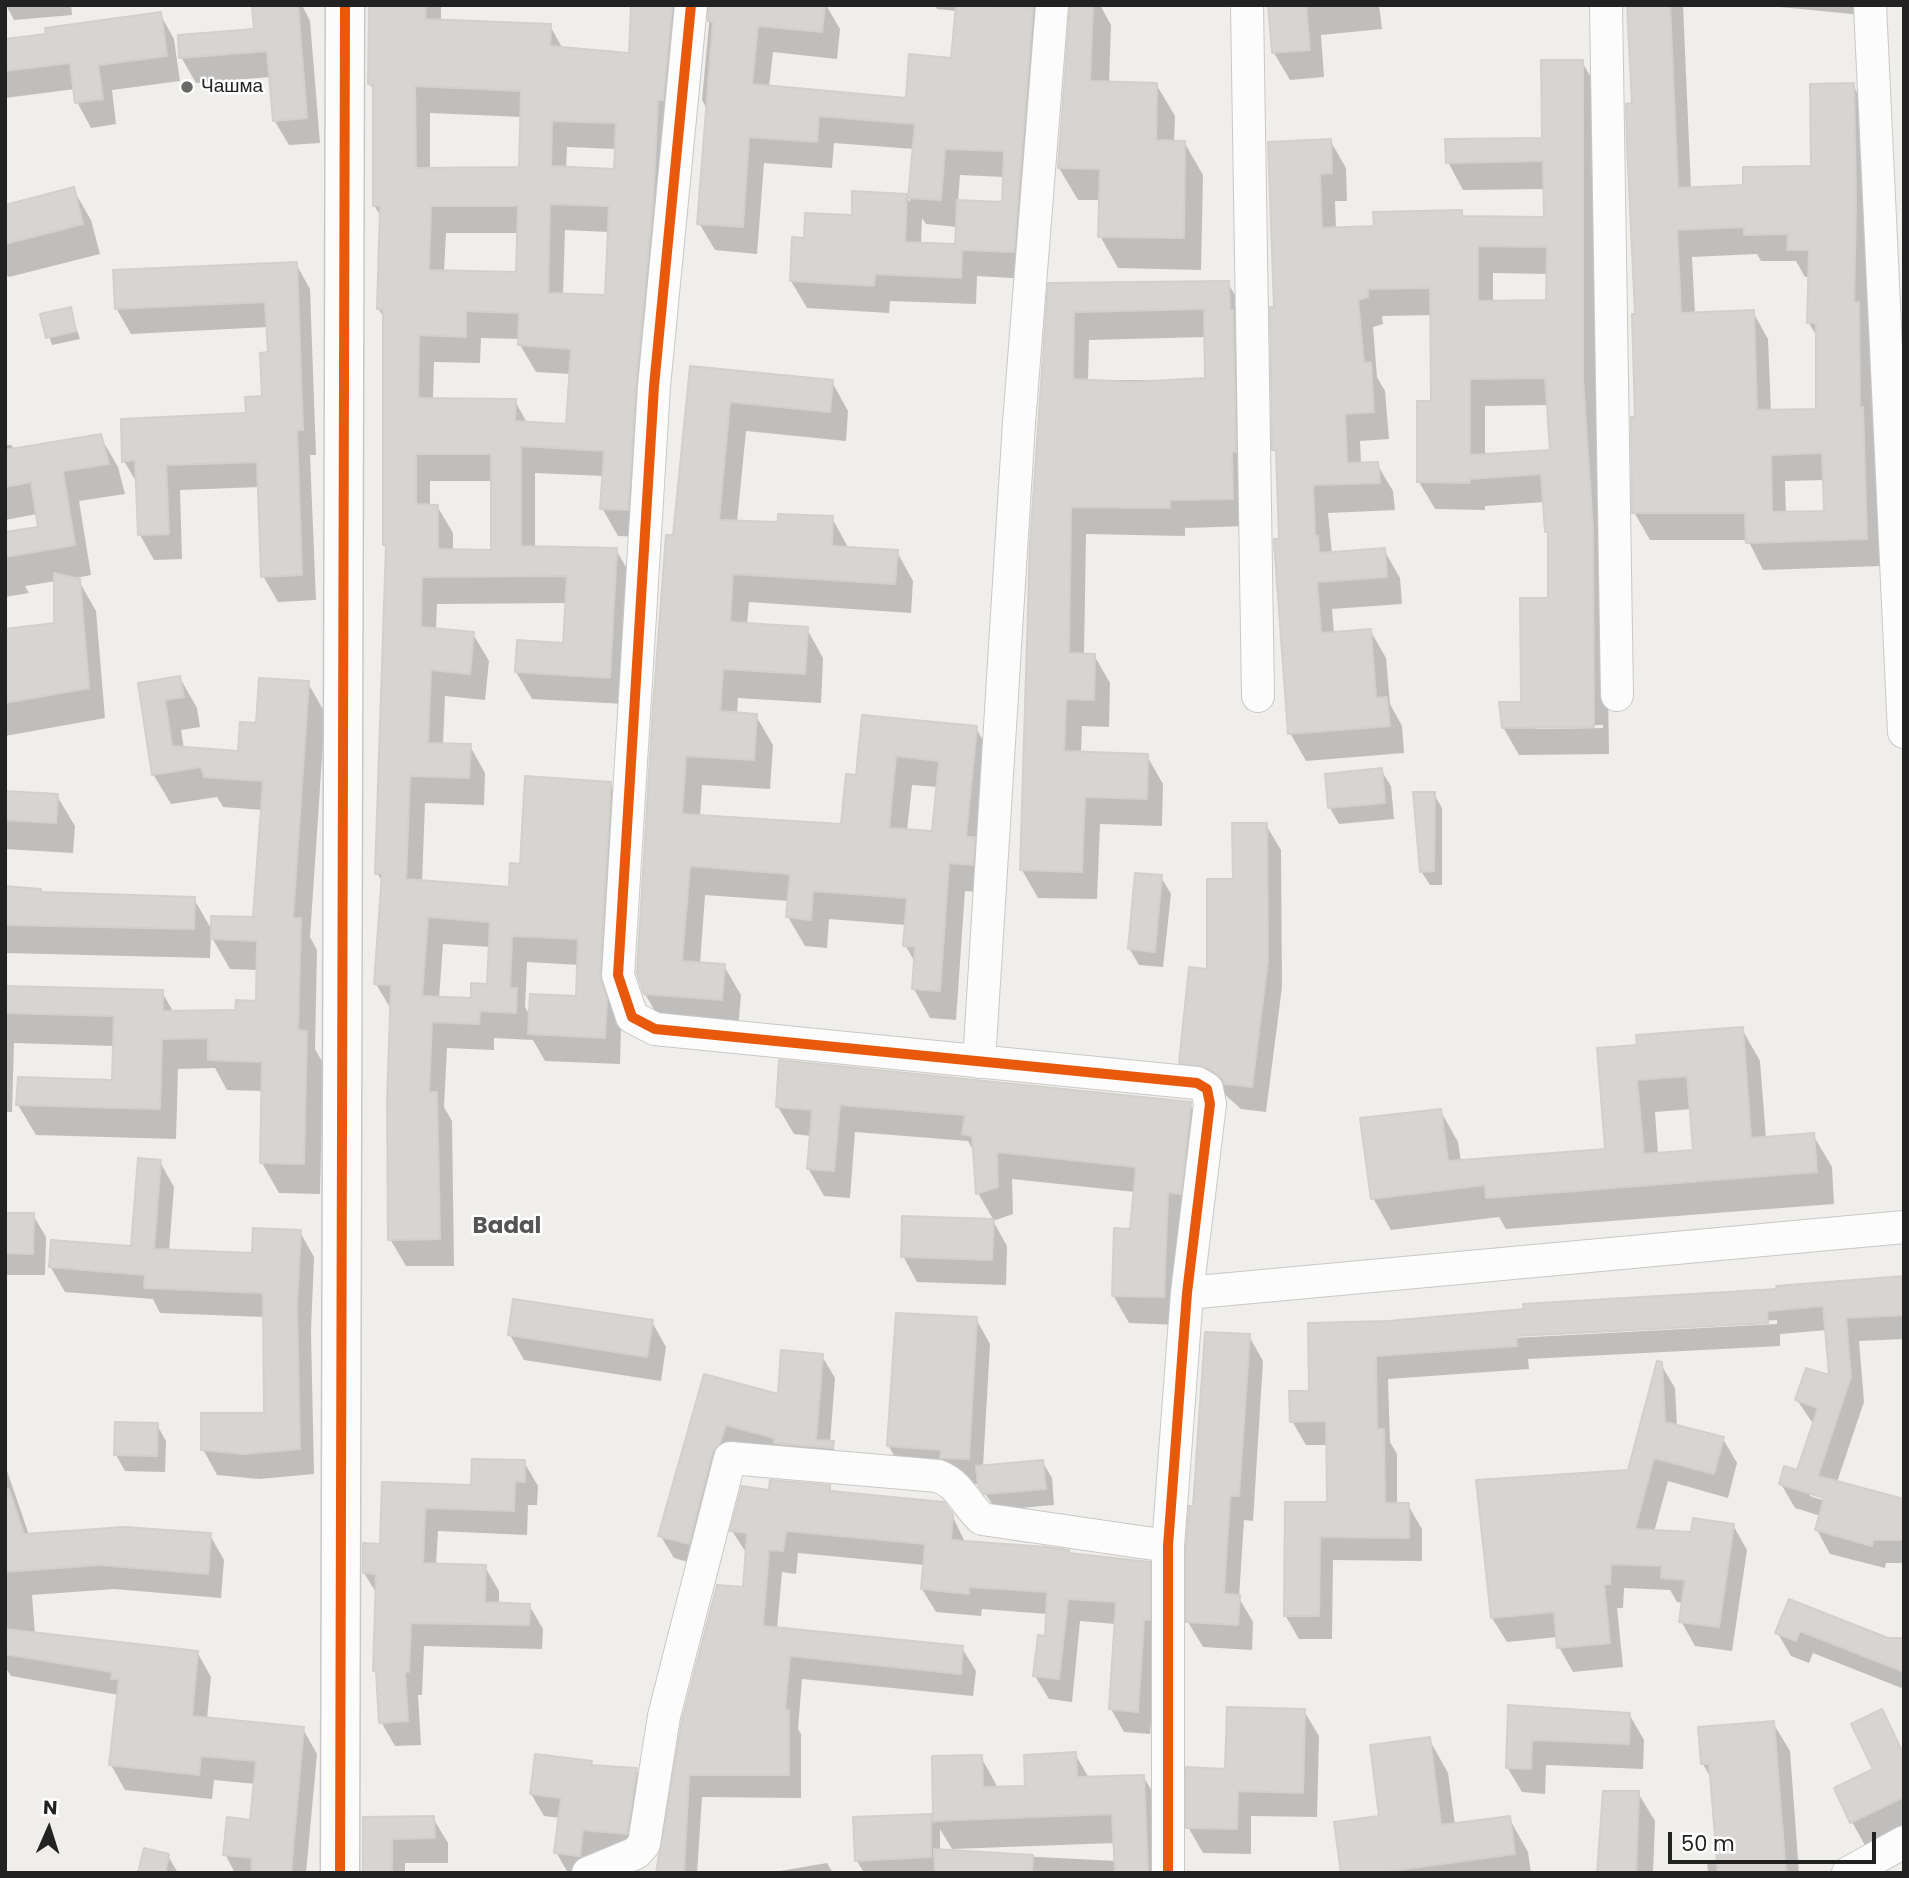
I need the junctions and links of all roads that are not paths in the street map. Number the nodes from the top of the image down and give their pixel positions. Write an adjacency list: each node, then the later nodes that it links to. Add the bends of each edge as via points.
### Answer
1 (345, 5): 15 (street)
2 (691, 5): 10 (street, via 654,386 618,975 632,1017 654,1029)
3 (1052, 5): 10 (street, via 1019,423)
4 (1247, 5): 8 (street)
5 (1606, 5): 7 (street)
6 (1870, 5): 9 (street)
7 (1617, 695)
8 (1258, 696)
9 (1904, 732)
10 (979, 1062): 12 (street, via 1197,1083 1207,1089 1210,1104)
11 (1904, 1227): 12 (street)
12 (1187, 1293): 13 (street)
13 (1168, 1546): 16 (street, via 982,1519 954,1482 938,1476 730,1458 664,1716 644,1844 636,1853); 17 (street)
14 (1904, 1842): 18 (street)
15 (340, 1873)
16 (587, 1873)
17 (1168, 1873)
18 (1848, 1873)

